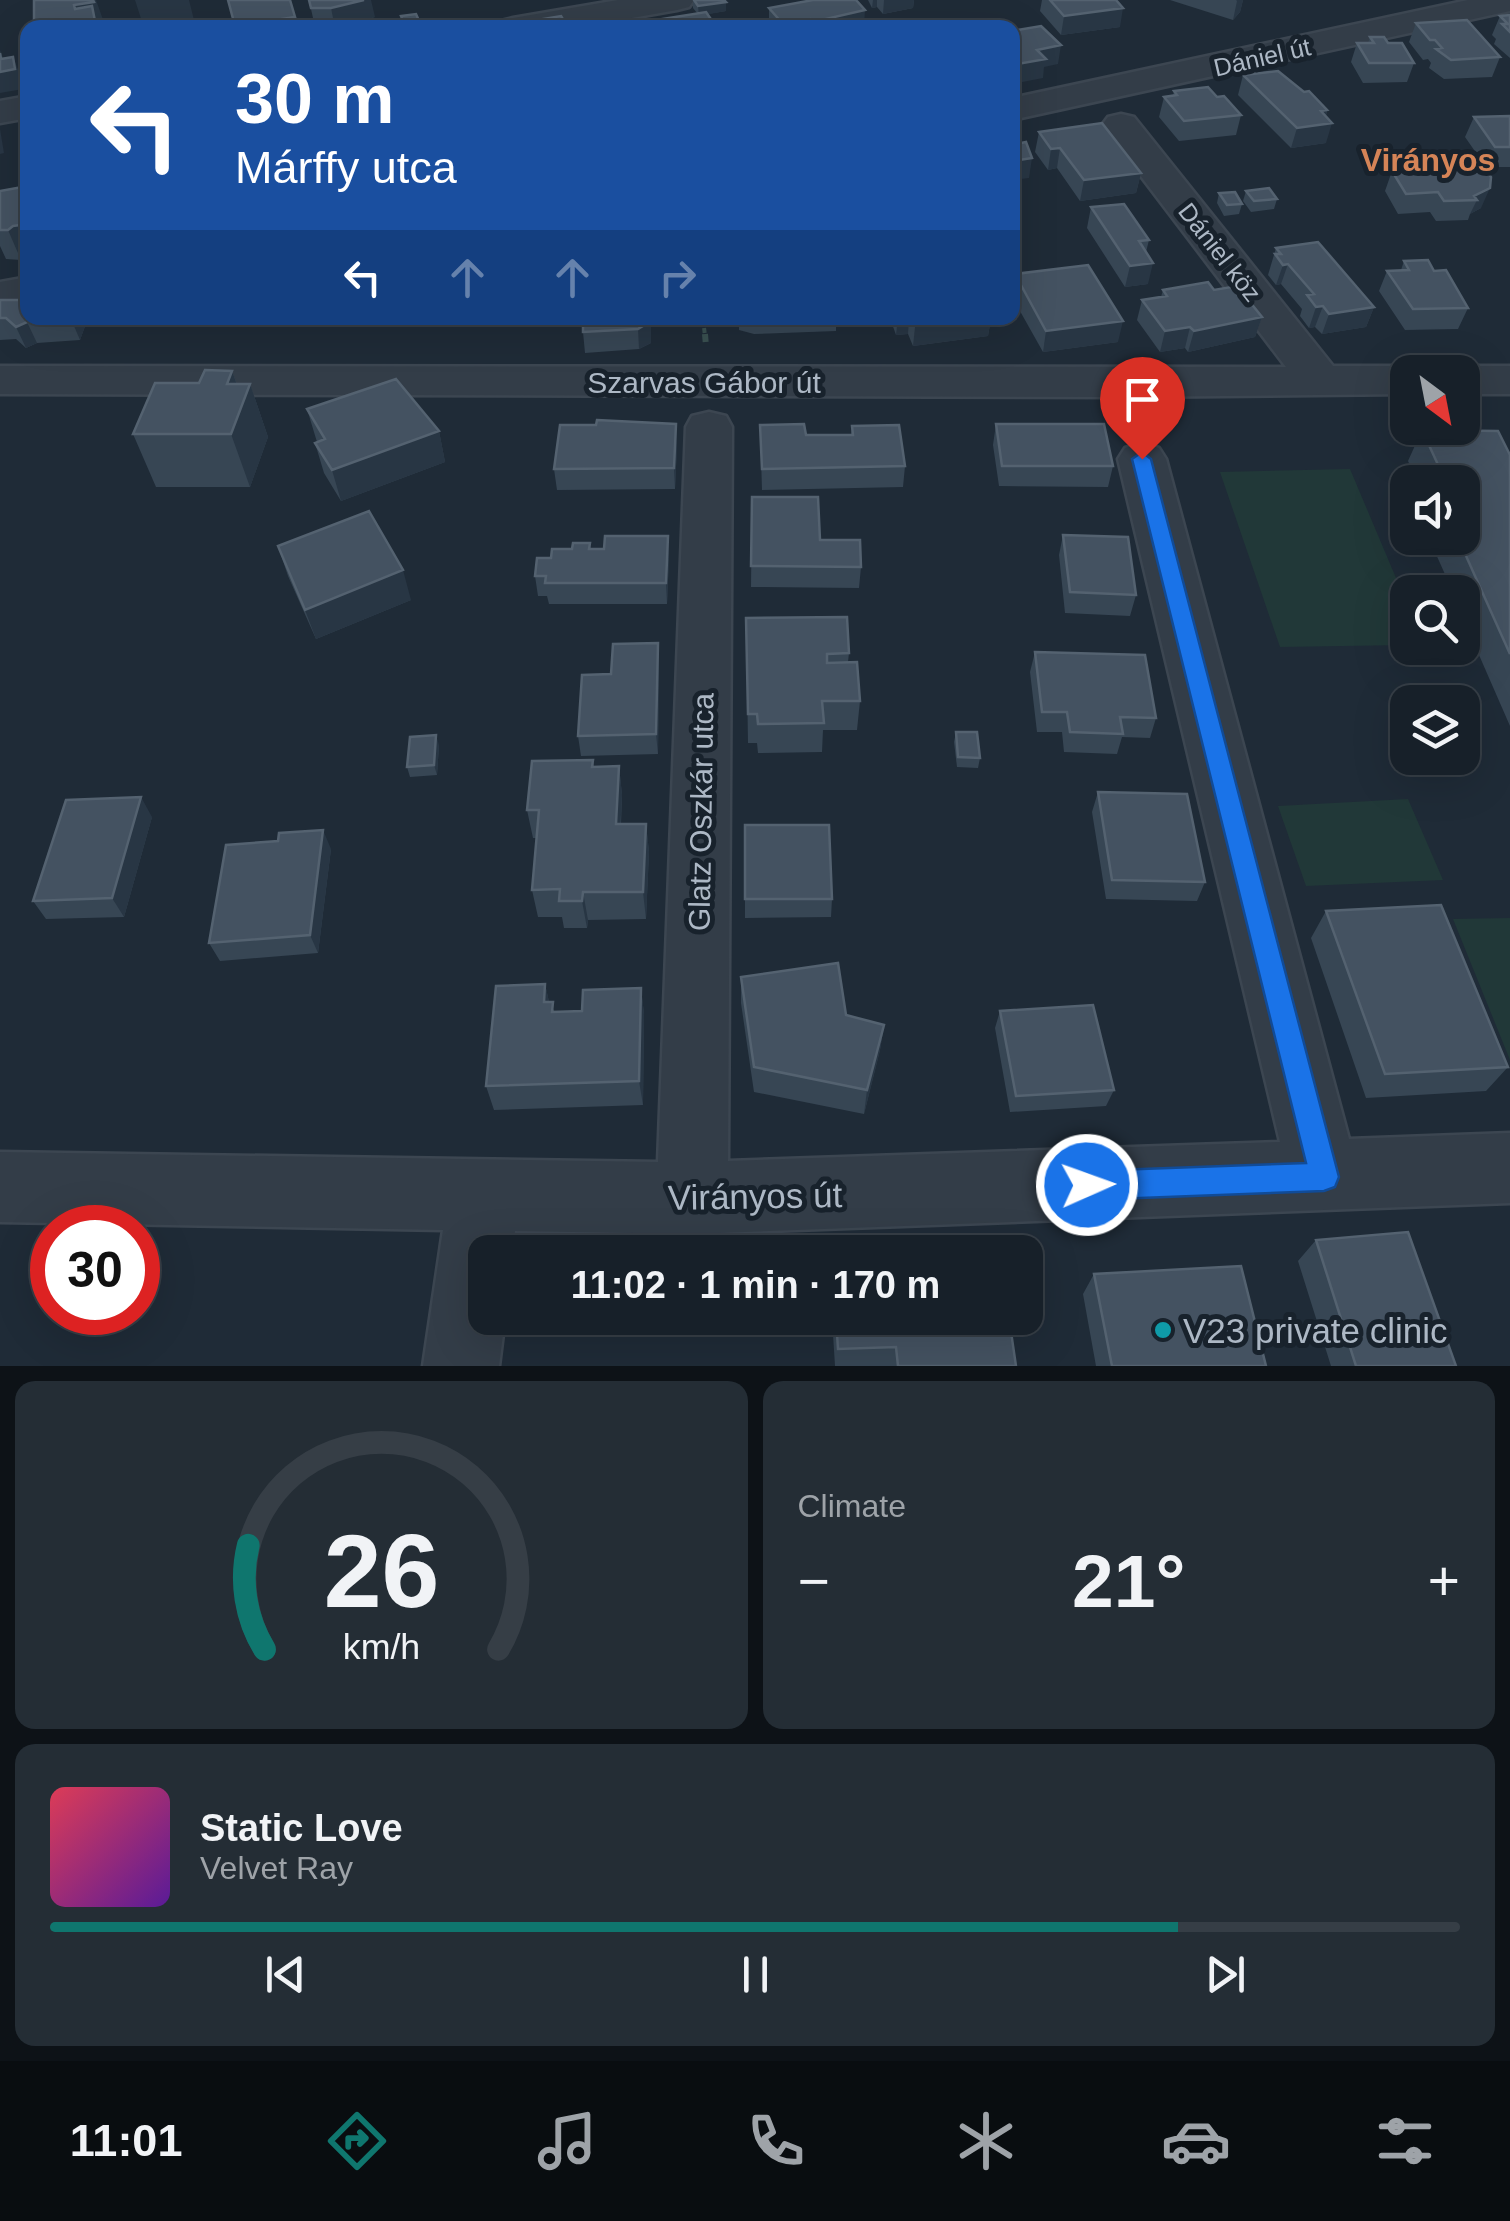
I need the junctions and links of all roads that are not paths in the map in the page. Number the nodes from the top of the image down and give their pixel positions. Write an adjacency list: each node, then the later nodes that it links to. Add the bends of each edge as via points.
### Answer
1 (677, 0): 3 (street)
2 (1510, 1): 4 (street, Dániel út)
3 (560, 20)
4 (1020, 107)
5 (1121, 124): 7 (street, Dániel köz)
6 (0, 380): 7 (street, Szarvas Gábor út)
7 (1320, 380): 8 (street, Szarvas Gábor út)
8 (1390, 380)
9 (1480, 380): 10 (street)
10 (1510, 380)
11 (709, 427): 17 (street, Glatz Oszkár utca)
12 (1142, 459): 14 (street)
13 (1510, 1168): 14 (street, Virányos út)
14 (1324, 1177): 17 (street, Virányos út)
15 (0, 1187): 16 (street, Virányos út)
16 (484, 1198): 17 (street, Virányos út); 18 (street)
17 (692, 1198)
18 (461, 1366)

